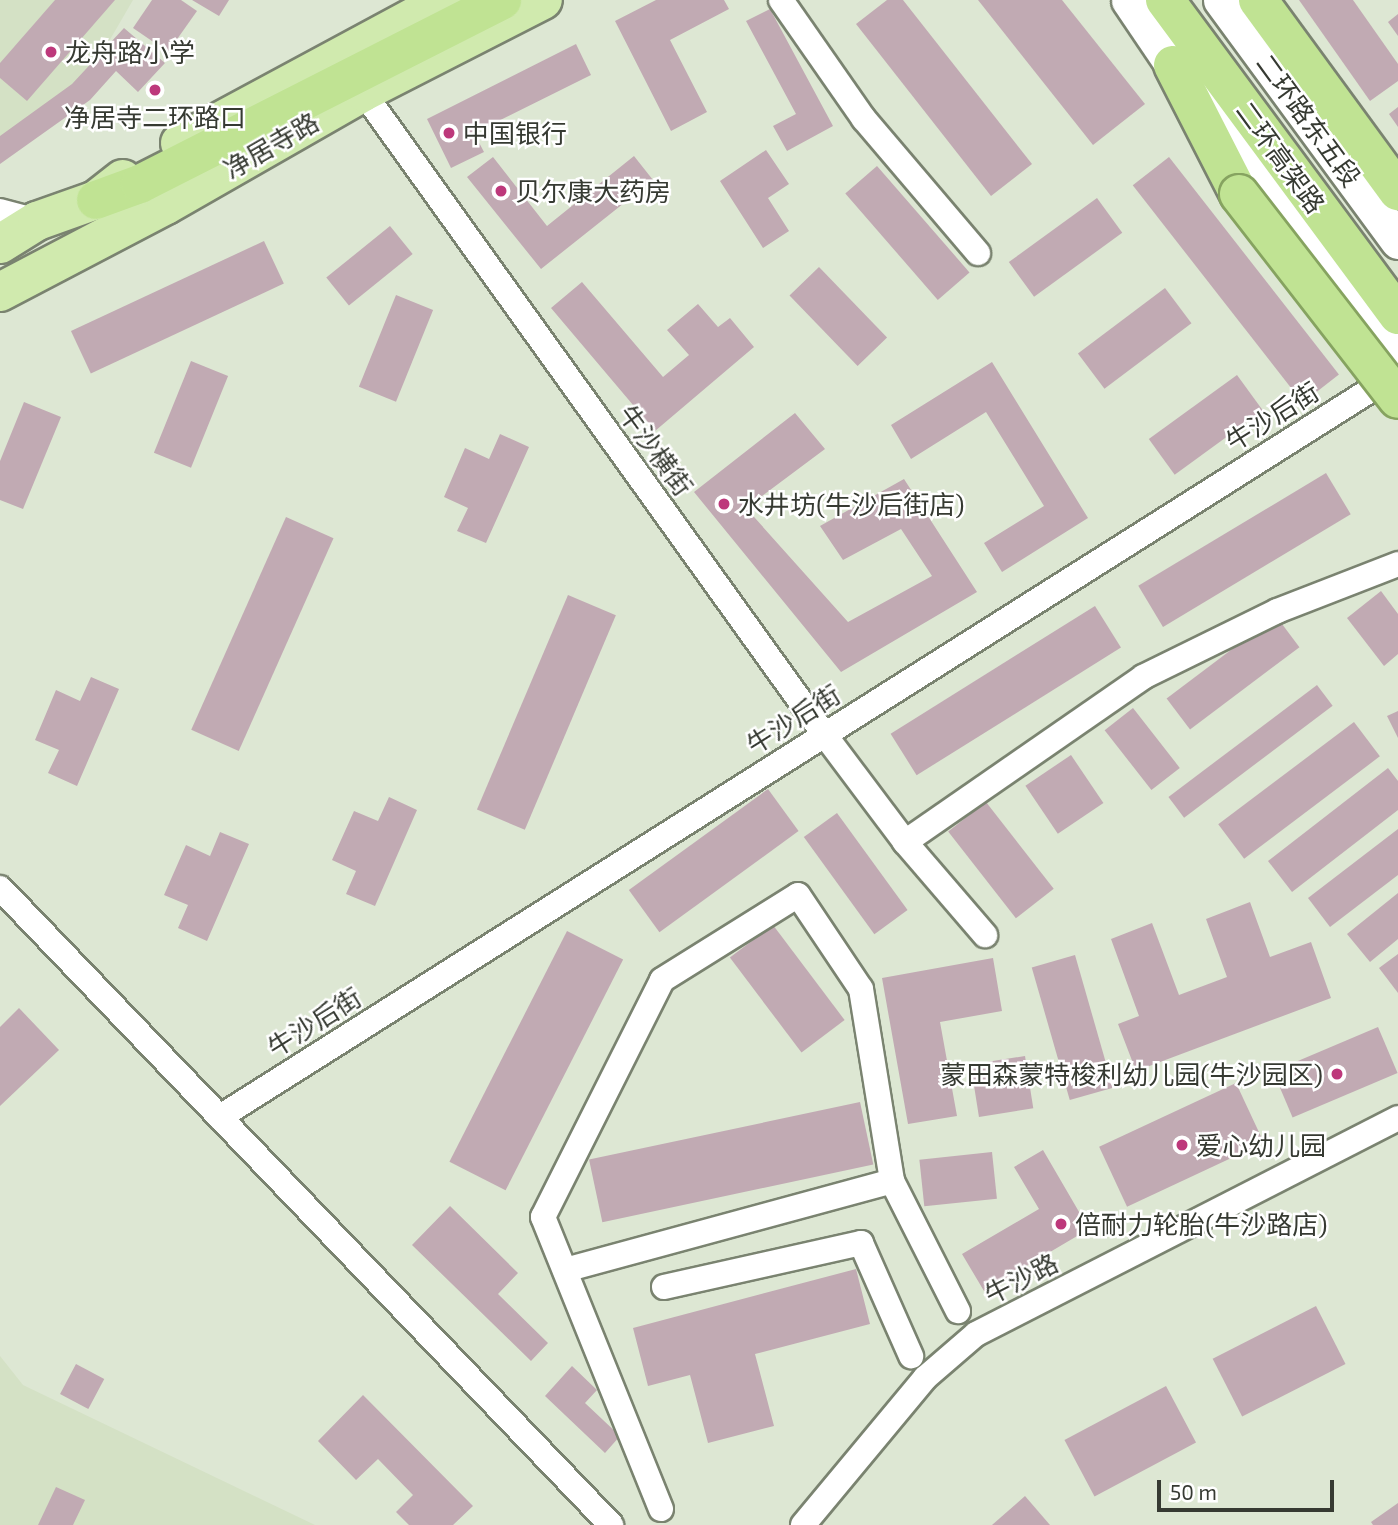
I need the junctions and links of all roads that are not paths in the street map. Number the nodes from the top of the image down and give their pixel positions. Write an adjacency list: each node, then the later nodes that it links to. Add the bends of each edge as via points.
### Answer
1 (502, 0): 9 (highway)
2 (543, 0): 11 (main road, 净居寺路)
3 (781, 0): 19 (street, via 864,119)
4 (1129, 0): 10 (main road)
5 (1165, 0): 21 (highway, 二环高架路)
6 (1221, 0): 17 (main road, 二环路东五段)
7 (1258, 0): 13 (highway)
8 (1284, 0): 12 (highway)
9 (443, 17): 14 (highway, via 140,184)
10 (1173, 65): 22 (main road); 24 (highway, bridge, via 1239,194)
11 (363, 92): 20 (main road, 净居寺路, via 166,205); 26 (street, 牛沙横街)
12 (1398, 168)
13 (1398, 191)
14 (96, 200): 16 (main road)
15 (0, 211): 16 (street)
16 (37, 221): 18 (main road)
17 (1398, 241)
18 (0, 244)
19 (978, 253)
20 (0, 292)
21 (1398, 314)
22 (1398, 348)
23 (1398, 372): 26 (street, 牛沙后街)
24 (1398, 399)
25 (1398, 564): 27 (street, via 1277,611 1143,677)
26 (824, 734): 27 (street, 牛沙横街); 30 (street, 牛沙后街)
27 (905, 842): 29 (street, 牛沙横街)
28 (0, 888): 30 (street)
29 (985, 935)
30 (220, 1117): 38 (street)
31 (1398, 1118): 39 (street, 牛沙路, via 976,1334 925,1378)
32 (892, 1181): 33 (street); 33 (street, via 861,989 798,895 662,980 542,1217); 35 (street)
33 (565, 1270): 37 (street)
34 (664, 1287): 36 (street, via 861,1243)
35 (958, 1311)
36 (911, 1356)
37 (661, 1509)
38 (611, 1525)
39 (803, 1525)

